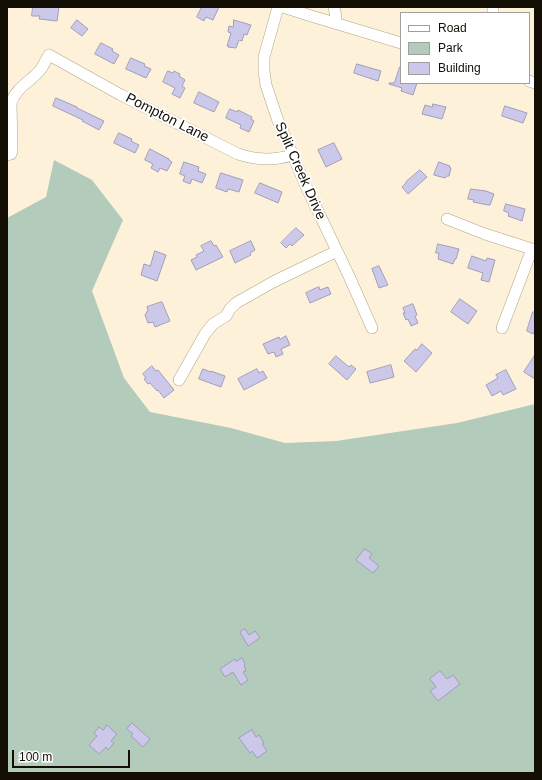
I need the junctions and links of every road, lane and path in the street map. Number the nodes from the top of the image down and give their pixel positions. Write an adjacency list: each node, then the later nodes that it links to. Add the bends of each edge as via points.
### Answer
1 (278, 7): 6 (street, Split Creek Drive, via 264,57 264,72 274,109)
2 (283, 7): 4 (street)
3 (334, 7): 4 (street)
4 (335, 23): 5 (street)
5 (400, 43)
6 (292, 154): 7 (street, Pompton Lane, via 272,159 249,158 238,154 121,95 49,55 41,69 13,97 12,151); 10 (street, Split Creek Drive)
7 (7, 155)
8 (447, 219): 9 (street)
9 (534, 250): 12 (street)
10 (337, 252): 11 (street, Split Creek Drive); 13 (street, via 272,282 236,303 226,316 210,327)
11 (372, 328)
12 (502, 328)
13 (179, 380)

